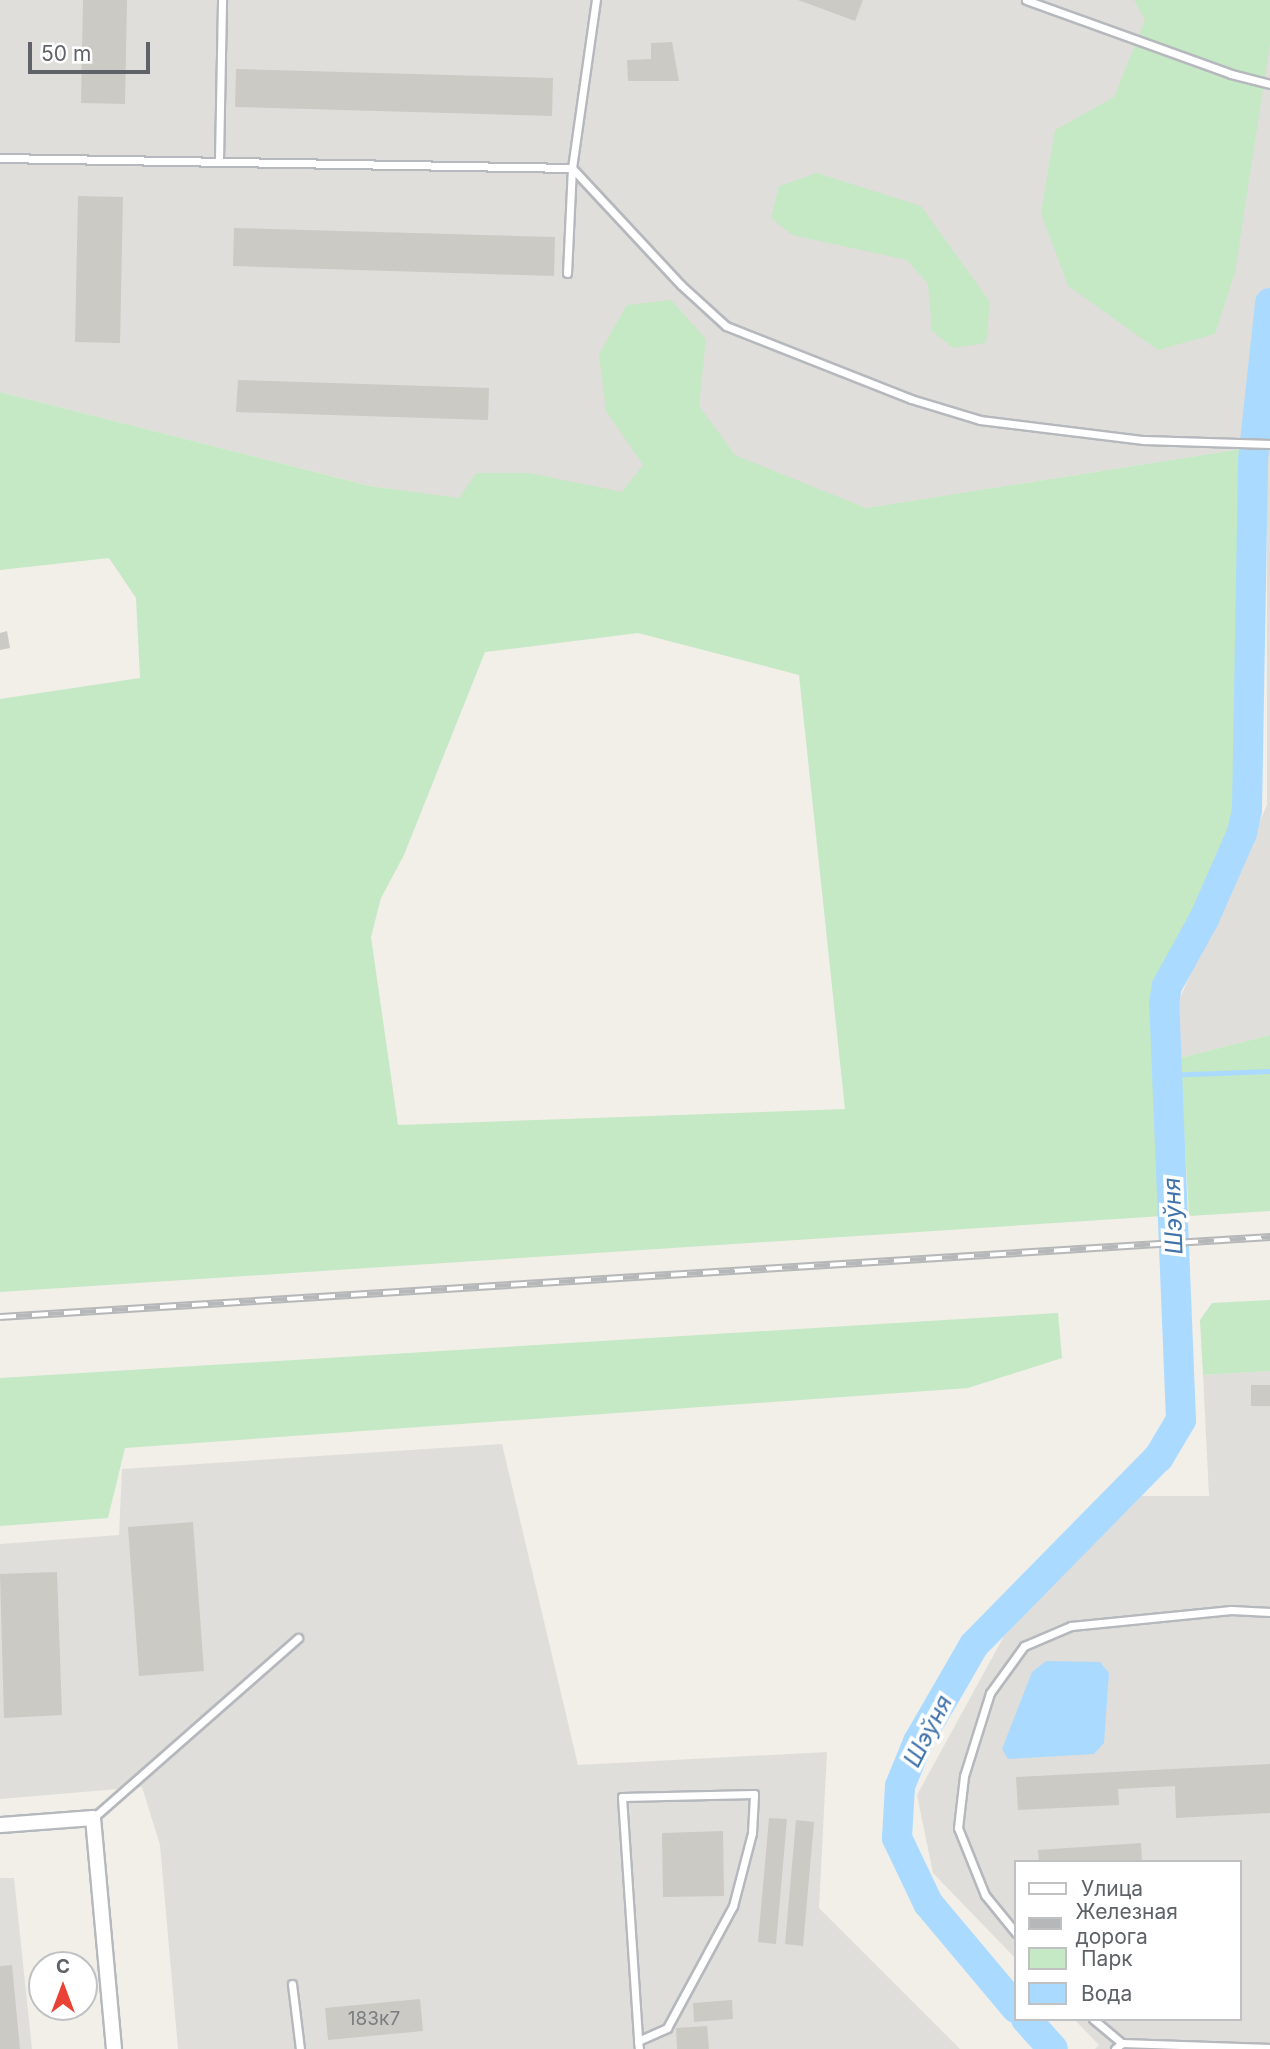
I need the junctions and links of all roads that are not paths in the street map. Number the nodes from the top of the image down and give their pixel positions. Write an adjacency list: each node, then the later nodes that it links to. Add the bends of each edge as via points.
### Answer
1 (222, 0): 6 (lane)
2 (596, 0): 7 (lane)
3 (1027, 0): 4 (lane, via 1231,75)
4 (1270, 84)
5 (0, 158): 6 (lane)
6 (219, 159): 7 (lane)
7 (572, 168): 8 (lane); 9 (lane, via 681,285 726,326 911,399 980,421 1144,440)
8 (567, 274)
9 (1270, 444)
10 (1270, 1612): 14 (lane, via 1231,1610 1071,1626 1024,1646 990,1693 964,1776 958,1828 985,1895)
11 (298, 1638): 12 (lane)
12 (93, 1818): 13 (street); 20 (street)
13 (0, 1825)
14 (1014, 1931)
15 (292, 1984): 21 (lane)
16 (1095, 2021): 17 (lane)
17 (1122, 2043): 19 (lane); 22 (lane)
18 (638, 2045): 18 (lane, via 622,1797 754,1794 752,1833 733,1906 667,2028)
19 (1270, 2048)
20 (114, 2049)
21 (300, 2049)
22 (1115, 2049)

